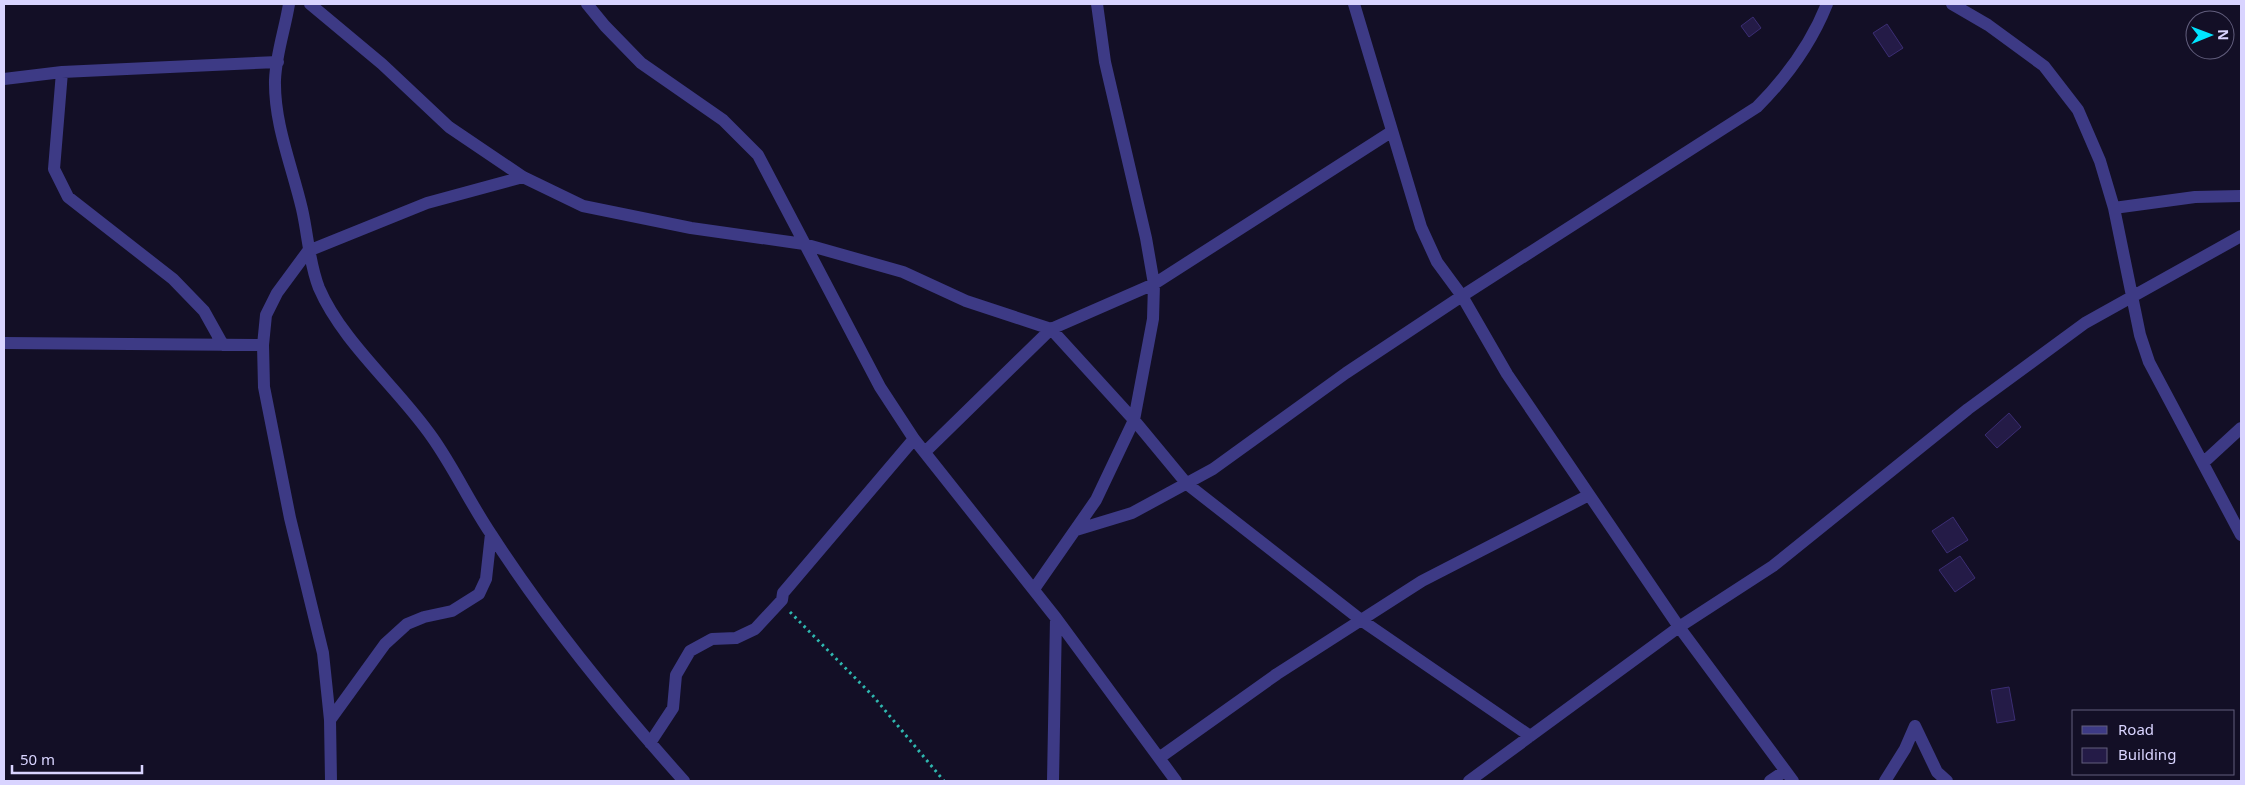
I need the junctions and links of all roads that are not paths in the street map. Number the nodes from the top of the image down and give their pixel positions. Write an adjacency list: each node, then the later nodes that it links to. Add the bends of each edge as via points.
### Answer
1 (288, 4): 8 (street)
2 (310, 4): 12 (street, via 382,64 449,127)
3 (587, 4): 16 (street, via 641,63 723,120 758,155)
4 (1097, 4): 18 (street, via 1105,62)
5 (1354, 4): 11 (street)
6 (1827, 4): 20 (street, via 1800,58 1757,107)
7 (1952, 4): 14 (street, via 1988,25 2044,66 2078,110 2100,161)
8 (278, 62): 9 (street); 17 (street, via 275,79 278,123 301,204)
9 (62, 72): 10 (street); 23 (street, via 54,169 68,197 173,280 204,311)
10 (4, 78)
11 (1391, 132): 18 (street); 20 (street, via 1421,227 1437,262)
12 (523, 177): 16 (street, via 584,206 691,228); 17 (street, via 427,203)
13 (2241, 196): 14 (street, via 2195,197)
14 (2114, 208): 19 (street)
15 (2241, 236): 19 (street)
16 (804, 244): 21 (street, via 904,272 966,301); 27 (street, via 880,387)
17 (308, 251): 24 (street, via 276,292 266,315); 33 (street, via 320,289 346,333 432,437)
18 (1154, 284): 21 (street); 25 (street, via 1153,319)
19 (2132, 295): 29 (street, via 2149,362); 38 (street, via 2085,324 1968,410 1773,566)
20 (1462, 296): 30 (street); 31 (street, via 1508,374)
21 (1051, 329): 25 (street); 28 (street)
22 (4, 343): 23 (street)
23 (224, 344): 24 (street)
24 (263, 345): 39 (street, via 264,387 290,518 323,654)
25 (1134, 420): 30 (street); 32 (street, via 1096,500)
26 (2241, 428): 29 (street)
27 (914, 439): 28 (street); 41 (street, via 755,629 736,638 712,639 690,651 676,674 673,708)
28 (924, 452): 35 (street)
29 (2204, 462): 34 (street)
30 (1187, 484): 32 (street, via 1132,513); 37 (street)
31 (1589, 495): 37 (street, via 1422,581); 38 (street)
32 (1076, 530): 35 (street)
33 (490, 534): 39 (street, via 486,579 479,594 452,611 407,624 385,644); 41 (street, via 550,619)
34 (2241, 535)
35 (1034, 589): 36 (street)
36 (1056, 618): 42 (street); 47 (street)
37 (1360, 620): 40 (street); 42 (street)
38 (1679, 627): 40 (street); 43 (street)
39 (330, 720): 45 (street)
40 (1530, 736): 48 (street)
41 (650, 743): 46 (street)
42 (1159, 758): 44 (street)
43 (1789, 776): 49 (street)
44 (1170, 779)
45 (331, 781)
46 (684, 781)
47 (1053, 781)
48 (1469, 781)
49 (1770, 781)
50 (1885, 781): 51 (street, via 1915,726 1938,772)
51 (1946, 781)

